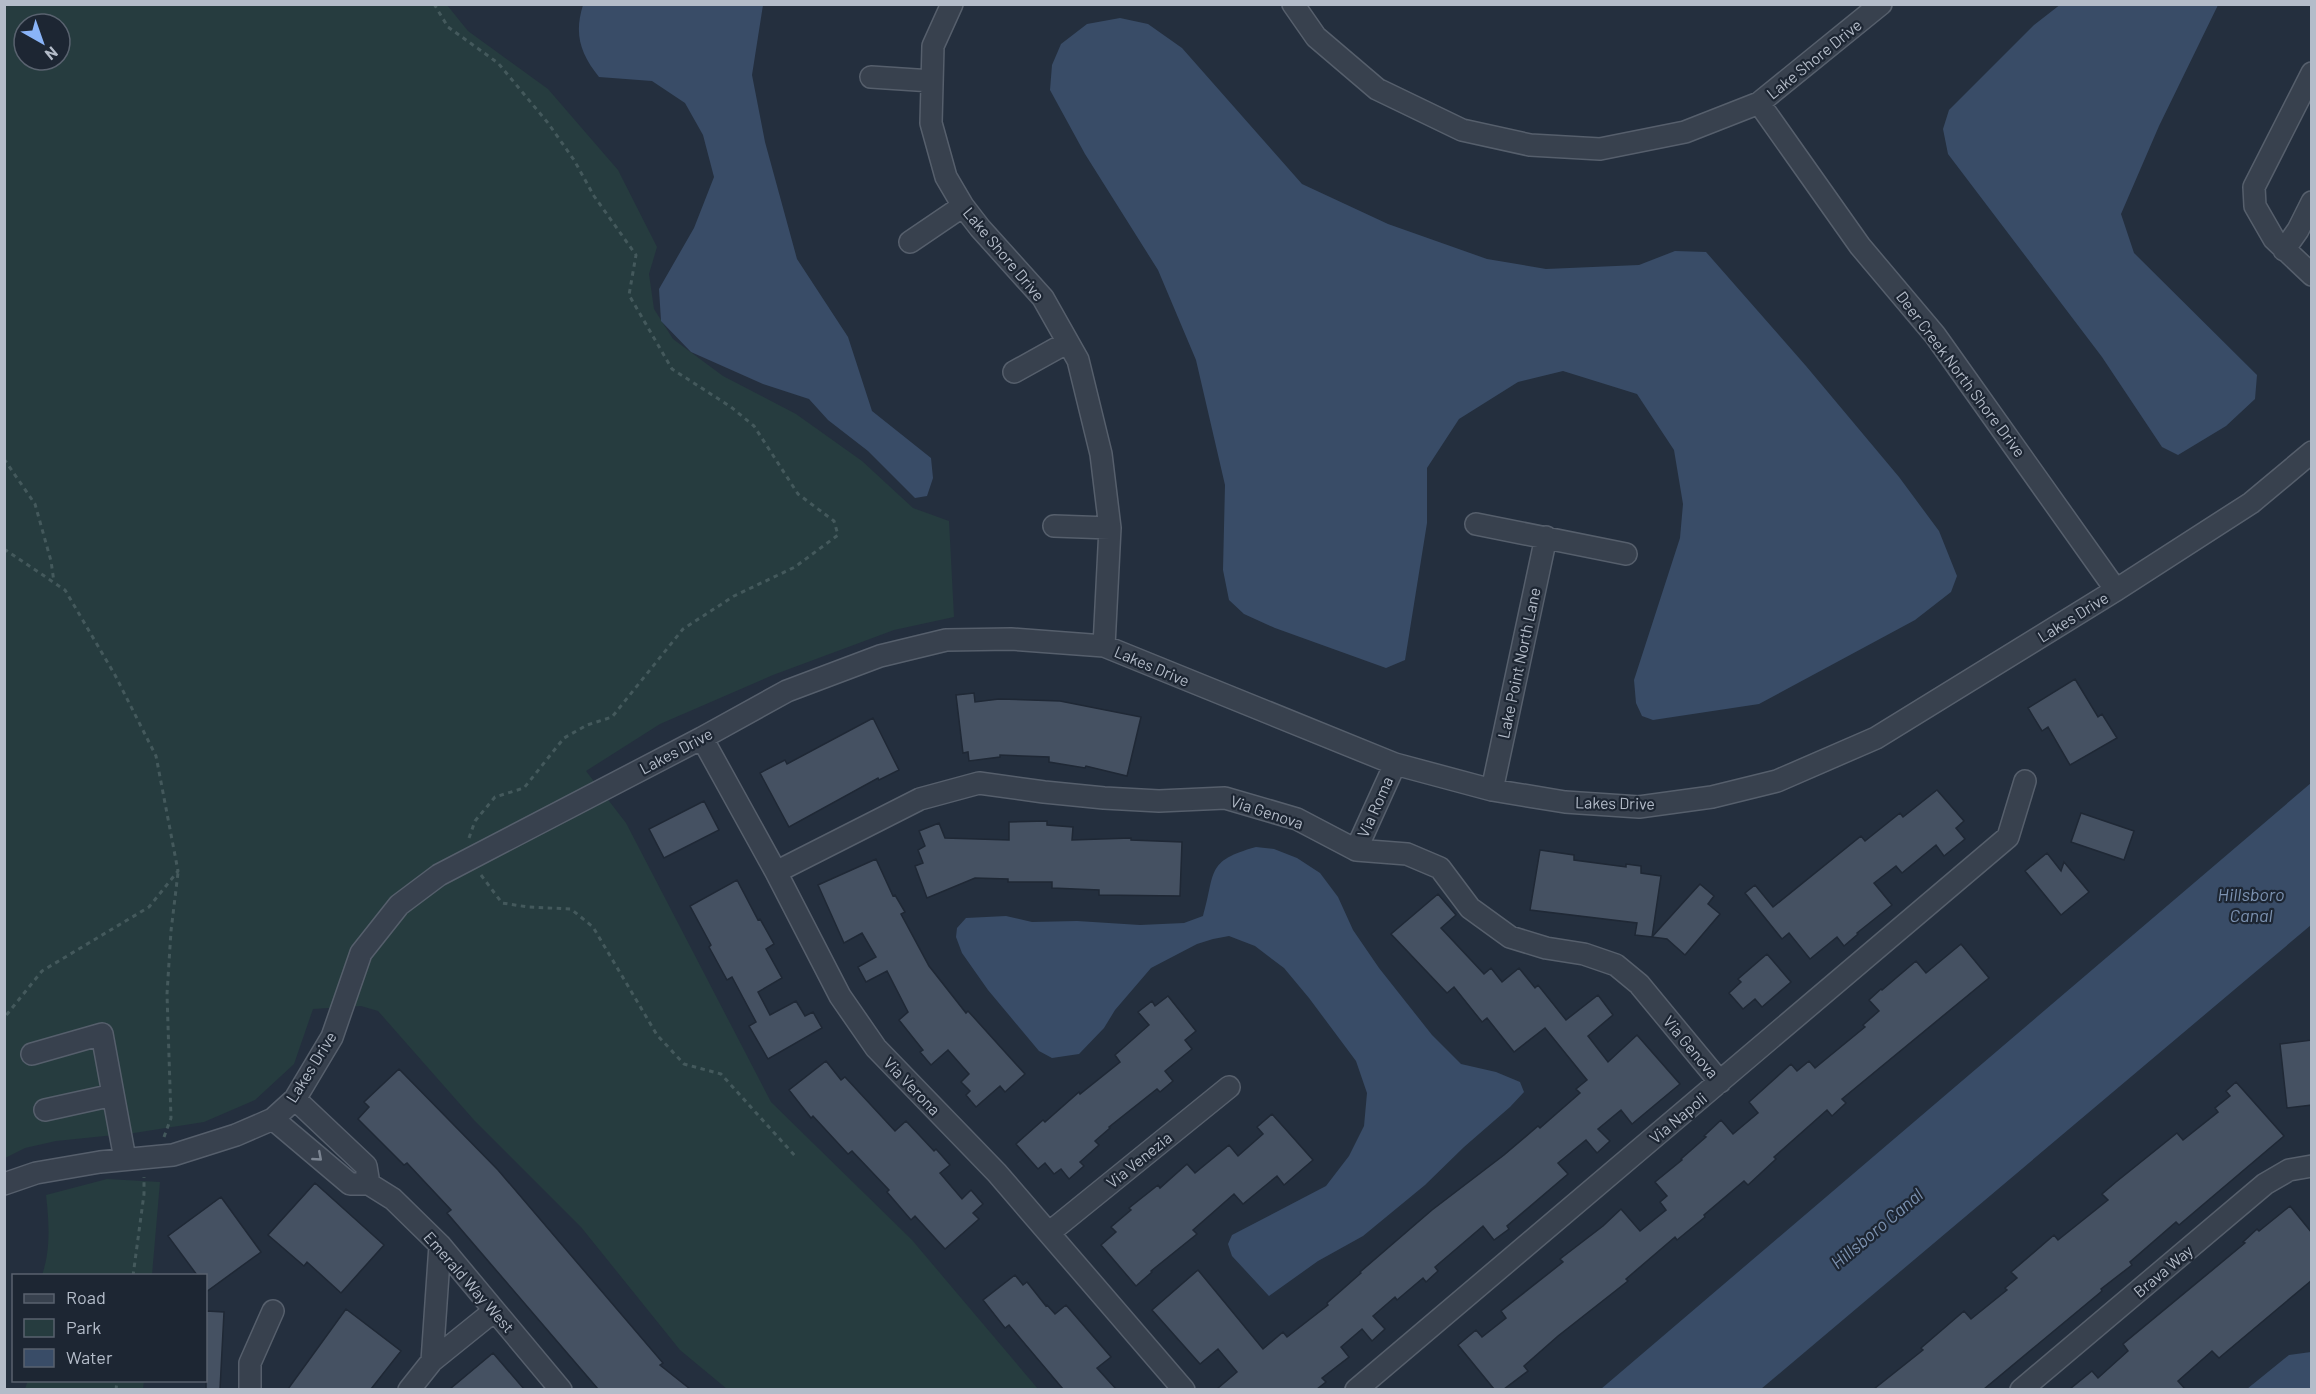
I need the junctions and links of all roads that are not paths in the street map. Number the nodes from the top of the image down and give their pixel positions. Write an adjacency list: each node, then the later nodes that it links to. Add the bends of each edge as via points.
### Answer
1 (952, 4): 6 (street, Lake Shore Drive, via 933,46)
2 (1293, 4): 7 (street, Lake Shore Drive, via 1316,37 1377,89 1462,130 1530,145 1600,149 1685,132)
3 (1881, 4): 7 (street, Lake Shore Drive)
4 (2312, 73): 11 (street, via 2254,187 2255,206)
5 (871, 77): 6 (street)
6 (932, 81): 9 (street, Lake Shore Drive, via 931,123 946,177)
7 (1759, 103): 21 (street, Deer Creek North Shore Drive, via 1860,246 1935,335)
8 (2312, 202): 11 (street)
9 (963, 206): 10 (street); 13 (street, Lake Shore Drive, via 1043,298)
10 (910, 242)
11 (2284, 250): 12 (street)
12 (2312, 275)
13 (1068, 342): 14 (street); 18 (street, Lake Shore Drive, via 1078,360 1101,453)
14 (1014, 372)
15 (2312, 452): 21 (street, Lakes Drive, via 2251,503)
16 (1476, 524): 19 (street)
17 (1054, 526): 18 (street)
18 (1110, 528): 22 (street, Lake Shore Drive)
19 (1546, 537): 20 (street); 26 (street, Lake Point North Lane)
20 (1626, 554)
21 (2116, 590): 26 (street, Lakes Drive, via 1876,738 1777,781 1712,797 1639,807 1565,802)
22 (1104, 646): 23 (street, Lakes Drive, via 1011,639 946,640 880,656 787,691); 24 (street, Lakes Drive)
23 (702, 738): 28 (street, Via Verona); 33 (street, Lakes Drive, via 439,875 399,905 361,953 332,1037)
24 (1395, 764): 26 (street, Lakes Drive); 27 (street, Via Roma)
25 (2025, 781): 30 (street, Via Napoli, via 2008,837)
26 (1492, 790)
27 (1356, 850): 28 (street, Via Genova, via 1297,819 1225,798 1115,799 979,783 920,799); 30 (street, Via Genova, via 1407,854 1440,868 1470,908 1510,937 1616,965 1639,984)
28 (776, 872): 40 (street, Via Verona, via 840,996 876,1048)
29 (32, 1054): 32 (street, via 102,1034)
30 (1720, 1082): 49 (street, Via Napoli)
31 (1229, 1087): 40 (street, Via Venezia)
32 (113, 1095): 34 (street); 36 (street)
33 (295, 1099): 35 (street, Lakes Drive); 39 (street, via 366,1166)
34 (45, 1110)
35 (273, 1119): 36 (street, Lakes Drive, via 236,1136 184,1152); 39 (street, Emerald Way West, one-way to 39, via 350,1184)
36 (125, 1159): 38 (street, Lakes Drive, via 36,1173)
37 (2312, 1166): 50 (street, Brava Way, via 2289,1170 2265,1184)
38 (4, 1184)
39 (369, 1184): 41 (street, Emerald Way West, via 393,1199)
40 (1050, 1232): 48 (street, Via Verona)
41 (440, 1245): 43 (street, Emerald Way West); 44 (street)
42 (273, 1311): 45 (street, via 250,1363)
43 (495, 1311): 44 (street); 47 (street, Emerald Way West)
44 (432, 1361): 46 (street)
45 (250, 1389)
46 (409, 1389)
47 (561, 1389)
48 (1184, 1389)
49 (1356, 1389)
50 (2021, 1389)

